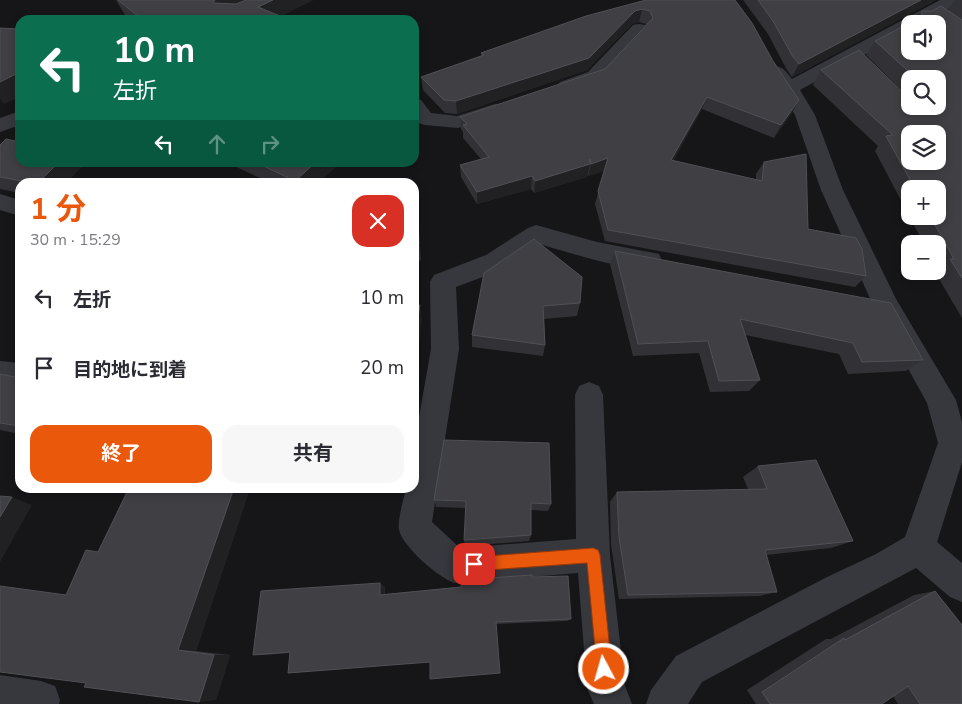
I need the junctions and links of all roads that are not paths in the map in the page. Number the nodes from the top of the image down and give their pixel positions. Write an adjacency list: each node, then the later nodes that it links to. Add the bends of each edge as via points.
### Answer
1 (952, 0): 2 (street)
2 (932, 11): 3 (street); 6 (street, via 858,60)
3 (947, 22)
4 (639, 29): 7 (street, via 595,76)
5 (765, 50): 6 (street)
6 (789, 88): 16 (street, via 805,115 832,190)
7 (549, 92)
8 (513, 104): 9 (street, via 458,122 425,119)
9 (419, 111)
10 (15, 119): 11 (street)
11 (0, 126)
12 (0, 202): 13 (street)
13 (15, 206)
14 (674, 266): 21 (street, via 597,252 536,234 495,262 443,282 445,349 415,528 454,566)
15 (857, 300): 16 (street)
16 (886, 305): 20 (street, via 941,400 953,443)
17 (0, 373): 18 (street)
18 (15, 374)
19 (588, 395): 21 (street)
20 (918, 548): 22 (street); 26 (street, via 689,668)
21 (593, 555): 25 (street, via 606,688)
22 (962, 585)
23 (0, 694): 24 (street)
24 (41, 700)
25 (613, 704)
26 (665, 704)

